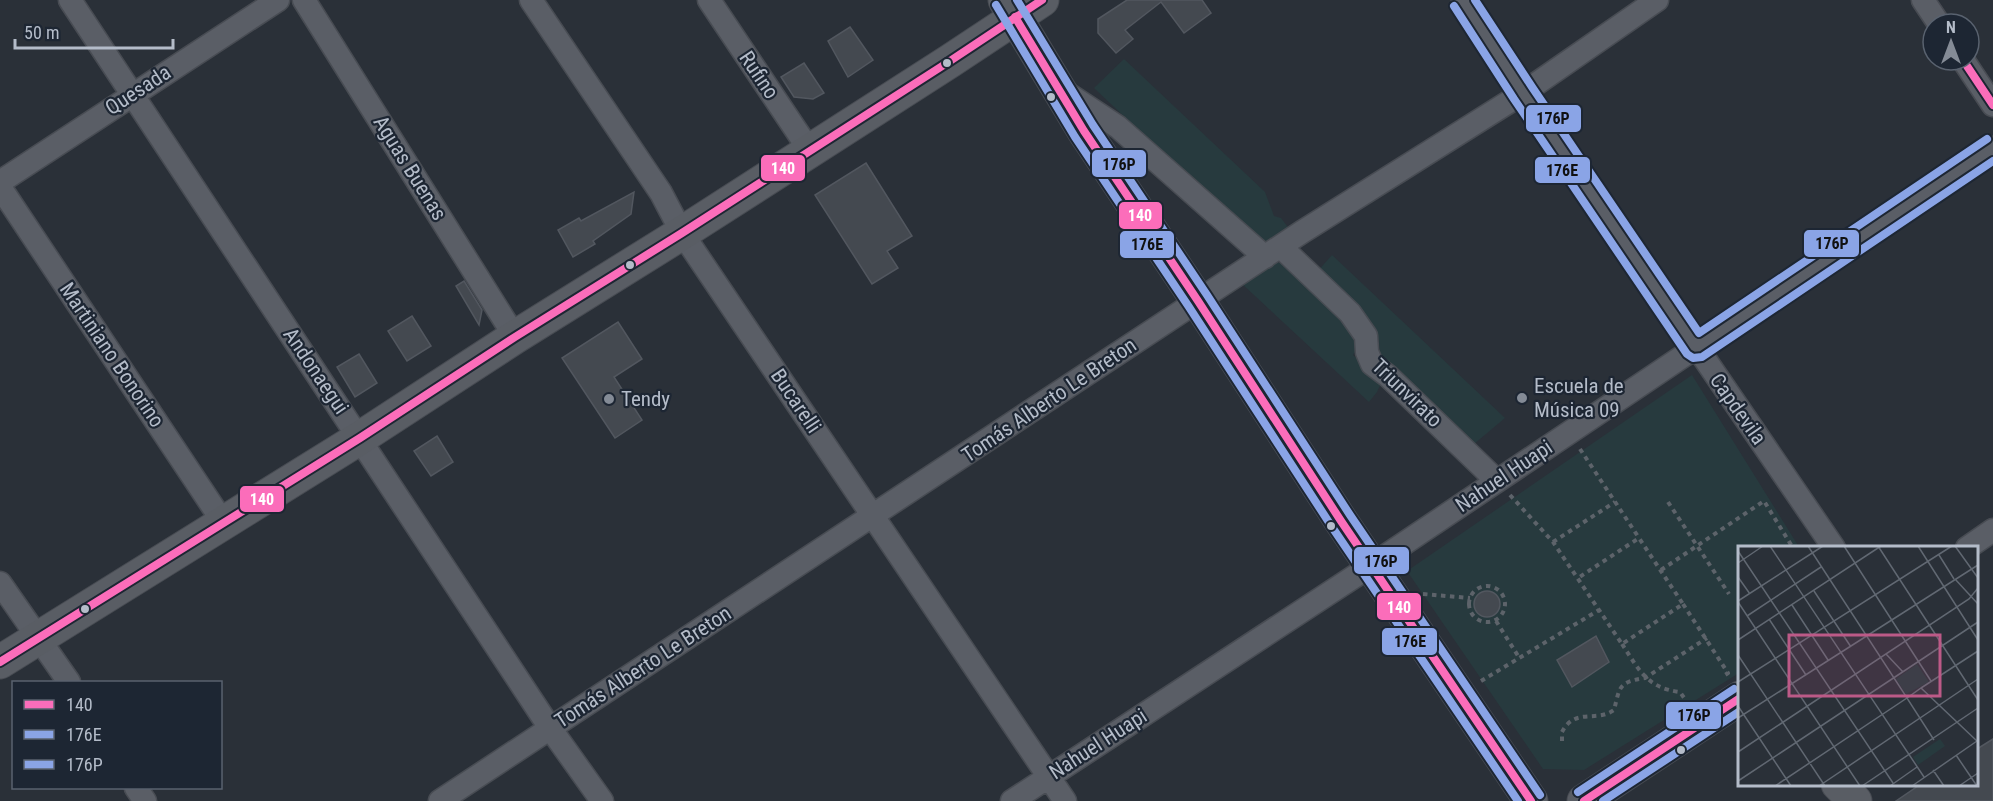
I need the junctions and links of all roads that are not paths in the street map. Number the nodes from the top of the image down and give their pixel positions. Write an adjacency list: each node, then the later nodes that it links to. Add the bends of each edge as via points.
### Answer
1 (70, 0): 13 (street, Andonaegui)
2 (278, 0): 13 (street, Quesada)
3 (304, 0): 22 (street, Aguas Buenas)
4 (531, 0): 19 (street, Bucarelli, via 661,193)
5 (709, 0): 16 (street, Rufino)
6 (1042, 0): 9 (main road)
7 (1463, 0): 12 (street, Capdevila)
8 (1657, 0): 12 (street, Tomás Alberto Le Breton)
9 (1010, 9): 11 (main road); 16 (main road)
10 (1971, 72): 14 (street)
11 (1057, 86): 20 (street, Triunvirato, via 1118,127); 21 (main road)
12 (1523, 93): 20 (street, Tomás Alberto Le Breton); 23 (street, Capdevila)
13 (132, 94): 17 (street, Quesada); 24 (street, Andonaegui)
14 (1993, 105)
15 (1993, 148): 23 (street, Nahuel Huapi)
16 (810, 151): 19 (main road)
17 (0, 182)
18 (0, 187): 27 (street, Martiniano Bonorino)
19 (682, 233): 22 (main road); 26 (street, Bucarelli)
20 (1273, 252): 21 (street, Tomás Alberto Le Breton); 25 (street, Triunvirato, via 1350,313 1366,336 1372,364)
21 (1198, 301): 26 (street, Tomás Alberto Le Breton); 31 (main road)
22 (515, 337): 24 (main road)
23 (1696, 348): 25 (street, Nahuel Huapi); 29 (street, Capdevila)
24 (360, 438): 27 (main road); 37 (street, Andonaegui)
25 (1497, 481): 31 (street, Nahuel Huapi)
26 (874, 516): 37 (street, Tomás Alberto Le Breton); 38 (street, Bucarelli)
27 (223, 522): 33 (main road)
28 (1993, 530): 30 (street)
29 (1833, 546)
30 (1970, 546)
31 (1372, 565): 38 (street, Nahuel Huapi); 44 (main road)
32 (0, 583): 33 (street)
33 (37, 638): 34 (main road); 35 (street)
34 (0, 662)
35 (68, 681)
36 (1729, 688): 45 (main road, via 1694,705)
37 (550, 728): 40 (street, Tomás Alberto Le Breton); 41 (street, Andonaegui)
38 (1048, 776): 42 (street, Nahuel Huapi); 43 (street, Bucarelli)
39 (1840, 786): 46 (main road)
40 (440, 801)
41 (602, 801)
42 (1012, 801)
43 (1065, 801)
44 (1531, 801)
45 (1584, 801)
46 (1855, 801)

